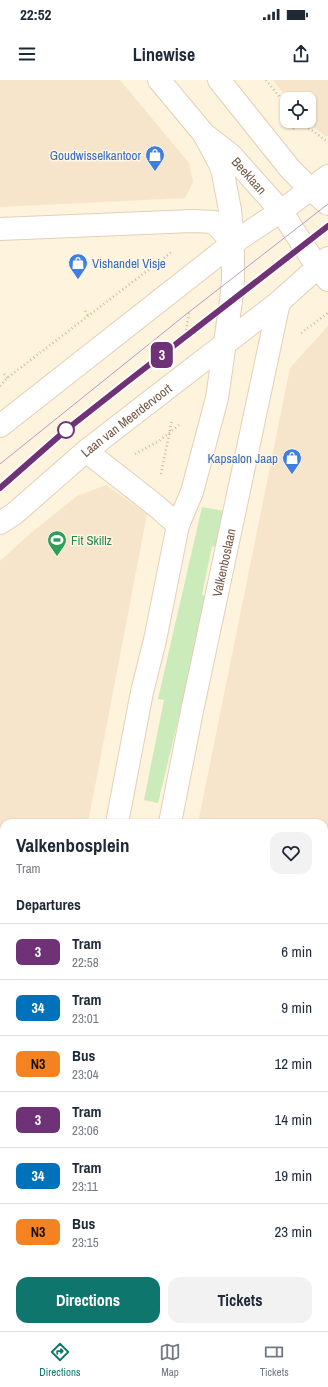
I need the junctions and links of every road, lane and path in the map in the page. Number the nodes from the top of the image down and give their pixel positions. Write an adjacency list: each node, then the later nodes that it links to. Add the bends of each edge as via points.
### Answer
1 (159, 80): 6 (street, Beeklaan)
2 (219, 80): 9 (street, via 291,170)
3 (266, 80): 4 (path)
4 (280, 97)
5 (309, 128): 7 (path)
6 (204, 134): 11 (street, Beeklaan, via 231,155); 14 (street, via 223,173)
7 (328, 142)
8 (328, 176): 9 (street)
9 (310, 189): 10 (street); 11 (street)
10 (328, 204)
11 (281, 212): 14 (street); 15 (street, Beeklaan)
12 (195, 227): 13 (street); 14 (street, via 214,222); 19 (path)
13 (0, 229)
14 (233, 243): 16 (street); 20 (street, via 233,279)
15 (325, 268): 17 (street, Laan van Meerdervoort)
16 (196, 271): 23 (path); 25 (street)
17 (279, 302): 20 (street, Laan van Meerdervoort); 31 (street, Valkenboslaan)
18 (85, 311): 19 (path)
19 (88, 316): 22 (path)
20 (224, 345): 23 (street, Laan van Meerdervoort); 29 (street, via 216,398 192,492)
21 (4, 374): 22 (path)
22 (7, 378): 24 (path)
23 (178, 381): 26 (path); 27 (street, Laan van Meerdervoort)
24 (0, 386)
25 (0, 426)
26 (166, 450)
27 (86, 452): 28 (street, Laan van Meerdervoort); 29 (street)
28 (0, 523)
29 (178, 525): 30 (street)
30 (118, 819)
31 (171, 819)

